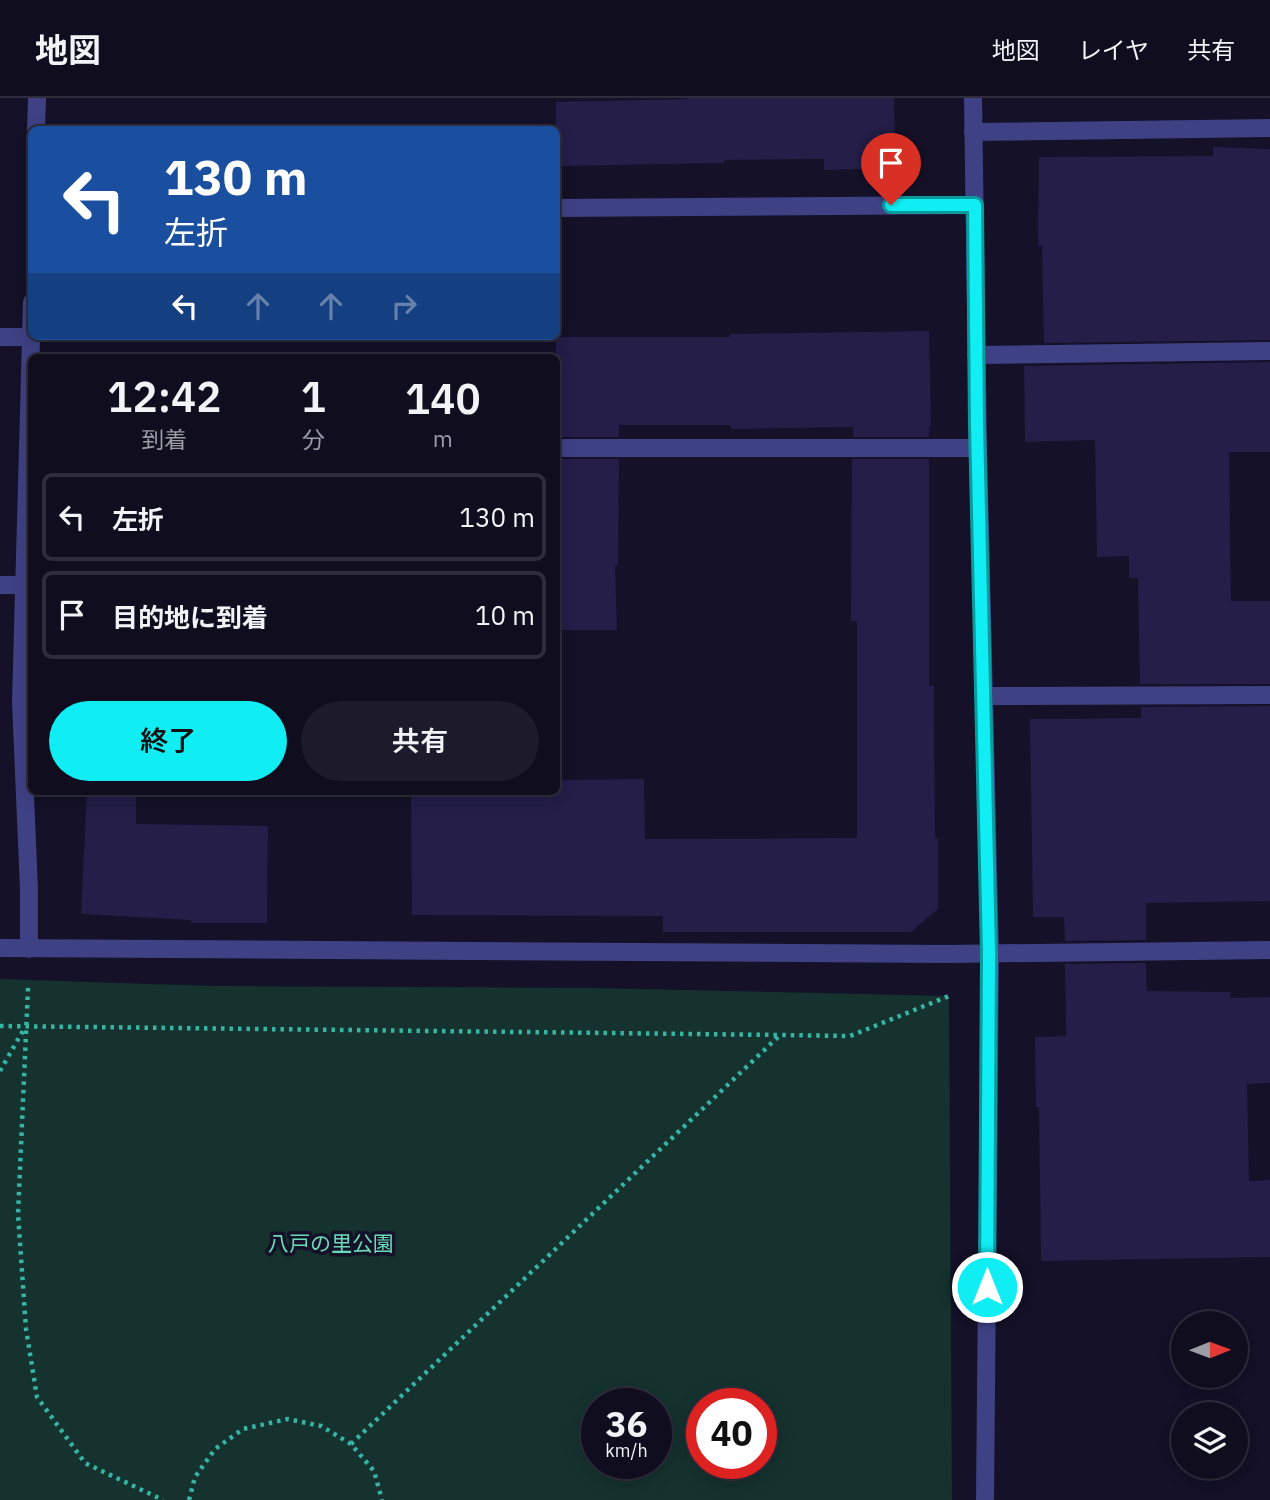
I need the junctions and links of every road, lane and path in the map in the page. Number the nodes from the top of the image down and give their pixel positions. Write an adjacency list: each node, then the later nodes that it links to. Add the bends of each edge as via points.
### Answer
1 (37, 98): 3 (street)
2 (973, 98): 5 (street)
3 (36, 126)
4 (1270, 128): 5 (street)
5 (973, 132): 6 (street)
6 (975, 205): 7 (street); 11 (street)
7 (560, 208)
8 (0, 337): 9 (street)
9 (28, 337)
10 (1270, 351): 11 (street)
11 (976, 355): 13 (street)
12 (560, 448): 13 (street)
13 (978, 448): 18 (street)
14 (28, 494): 16 (street)
15 (0, 585): 16 (street)
16 (24, 585): 20 (street, via 21,702)
17 (1270, 695): 18 (street)
18 (983, 696): 22 (street)
19 (0, 948): 20 (street)
20 (29, 949): 22 (street); 25 (path)
21 (1270, 950): 22 (street)
22 (989, 953): 32 (street)
23 (949, 996): 26 (path, via 850,1036)
24 (0, 1026): 25 (path)
25 (26, 1026): 26 (path); 27 (path); 29 (path, via 18,1214 26,1329 37,1396 85,1464)
26 (780, 1035): 28 (path)
27 (0, 1071)
28 (351, 1444): 30 (path, via 321,1426 288,1419 243,1429 215,1449 195,1477); 31 (path, via 374,1471)
29 (163, 1500)
30 (190, 1500)
31 (382, 1500)
32 (985, 1500)

